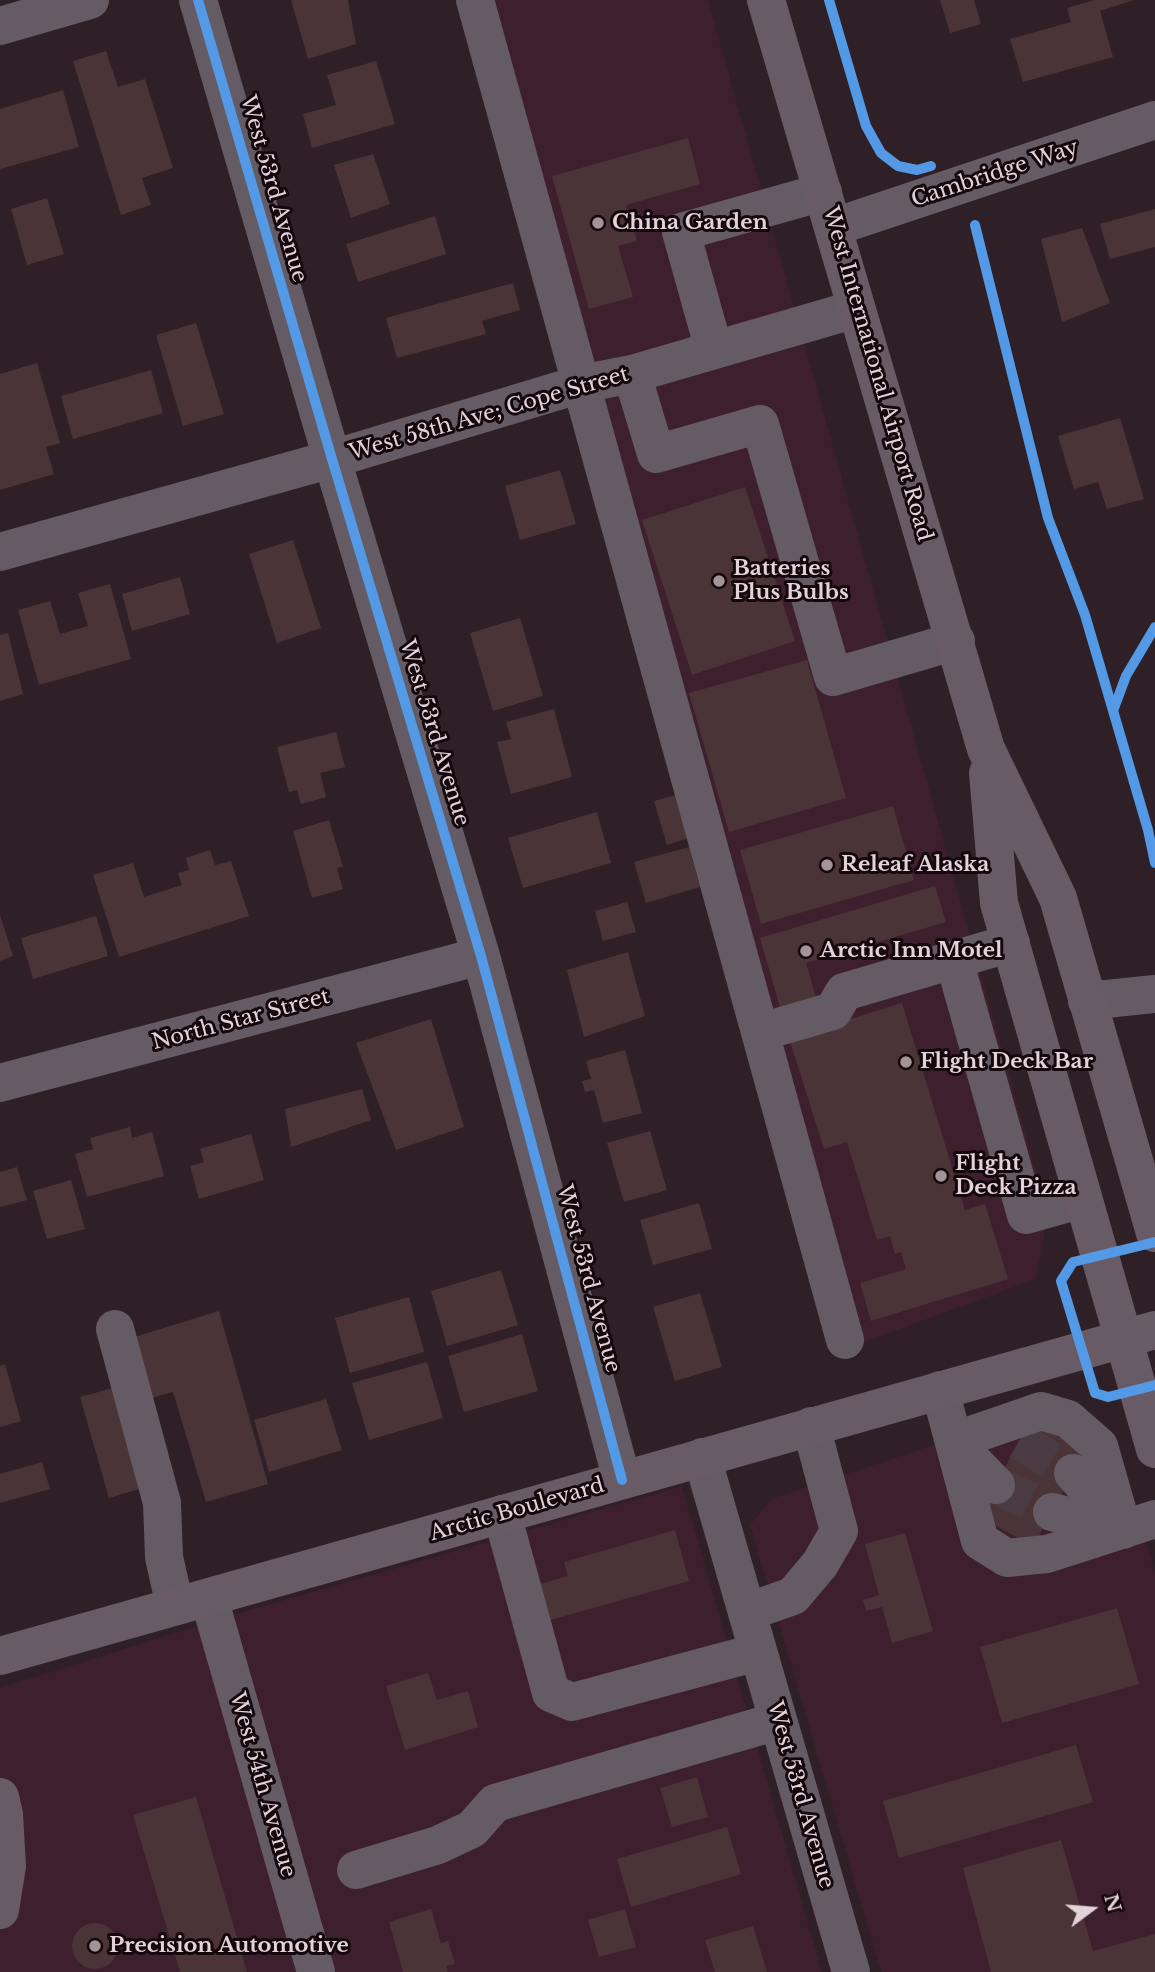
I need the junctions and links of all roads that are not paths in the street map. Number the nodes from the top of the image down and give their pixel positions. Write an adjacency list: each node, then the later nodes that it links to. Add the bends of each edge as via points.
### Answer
1 (90, 0): 5 (street)
2 (198, 0): 12 (street, West 53rd Avenue)
3 (475, 0): 11 (street)
4 (766, 0): 7 (main road, West International Airport Road)
5 (0, 26)
6 (1155, 120): 7 (street, Cambridge Way)
7 (829, 209): 8 (main road, West International Airport Road); 9 (street, Cambridge Way, via 681,232)
8 (856, 309): 9 (street, West 58th Ave; Cope Street); 14 (main road, West International Airport Road)
9 (714, 350): 10 (street, West 58th Ave; Cope Street)
10 (632, 374): 11 (street, West 58th Ave; Cope Street); 14 (street, via 656,454 760,424 833,677)
11 (581, 384): 12 (street, West 58th Ave; Cope Street); 27 (street)
12 (332, 459): 13 (street, West 58th Ave; Cope Street); 17 (street, West 53rd Avenue)
13 (0, 552)
14 (956, 641): 15 (main road, West International Airport Road)
15 (986, 750): 16 (main road, West International Airport Road, via 999,903); 20 (main road, West International Airport Road, via 1058,898)
16 (1011, 943): 18 (street); 23 (main road, West International Airport Road)
17 (481, 956): 22 (street, North Star Street); 35 (street, West 53rd Avenue)
18 (954, 960): 21 (street, via 844,992 833,1011); 23 (street, via 1026,1215)
19 (1155, 994): 20 (street)
20 (1087, 1001): 24 (main road, West International Airport Road)
21 (768, 1030)
22 (0, 1083)
23 (1083, 1199): 26 (main road, West International Airport Road)
24 (1152, 1211)
25 (115, 1329): 40 (street, West 54th Avenue, via 162,1503 164,1558)
26 (1139, 1334): 28 (main road, Arctic Boulevard); 32 (main road, West International Airport Road)
27 (845, 1340)
28 (940, 1390): 29 (main road, Arctic Boulevard); 30 (street)
29 (811, 1426): 33 (main road, Arctic Boulevard); 41 (street, via 839,1531 820,1564 793,1596)
30 (954, 1441): 31 (street); 36 (street); 39 (street, via 1041,1411 1068,1419 1099,1446); 39 (street, via 980,1541 1007,1558 1047,1554)
31 (1019, 1441)
32 (1155, 1449)
33 (702, 1457): 35 (main road, Arctic Boulevard); 41 (street, West 53rd Avenue)
34 (1073, 1473): 39 (street)
35 (622, 1480): 38 (main road, Arctic Boulevard)
36 (996, 1485)
37 (1052, 1512): 39 (street)
38 (502, 1514): 40 (main road, Arctic Boulevard); 42 (street, via 551,1693 572,1702)
39 (1139, 1525)
40 (192, 1602): 43 (main road, Arctic Boulevard); 48 (street, West 54th Avenue)
41 (747, 1612): 42 (street, West 53rd Avenue)
42 (758, 1652): 44 (street, West 53rd Avenue)
43 (0, 1656)
44 (778, 1721): 46 (street, via 495,1803 472,1829 438,1845); 49 (street, West 53rd Avenue)
45 (0, 1797): 47 (main road, via 7,1866)
46 (356, 1870)
47 (0, 1910)
48 (316, 1972)
49 (852, 1972)

